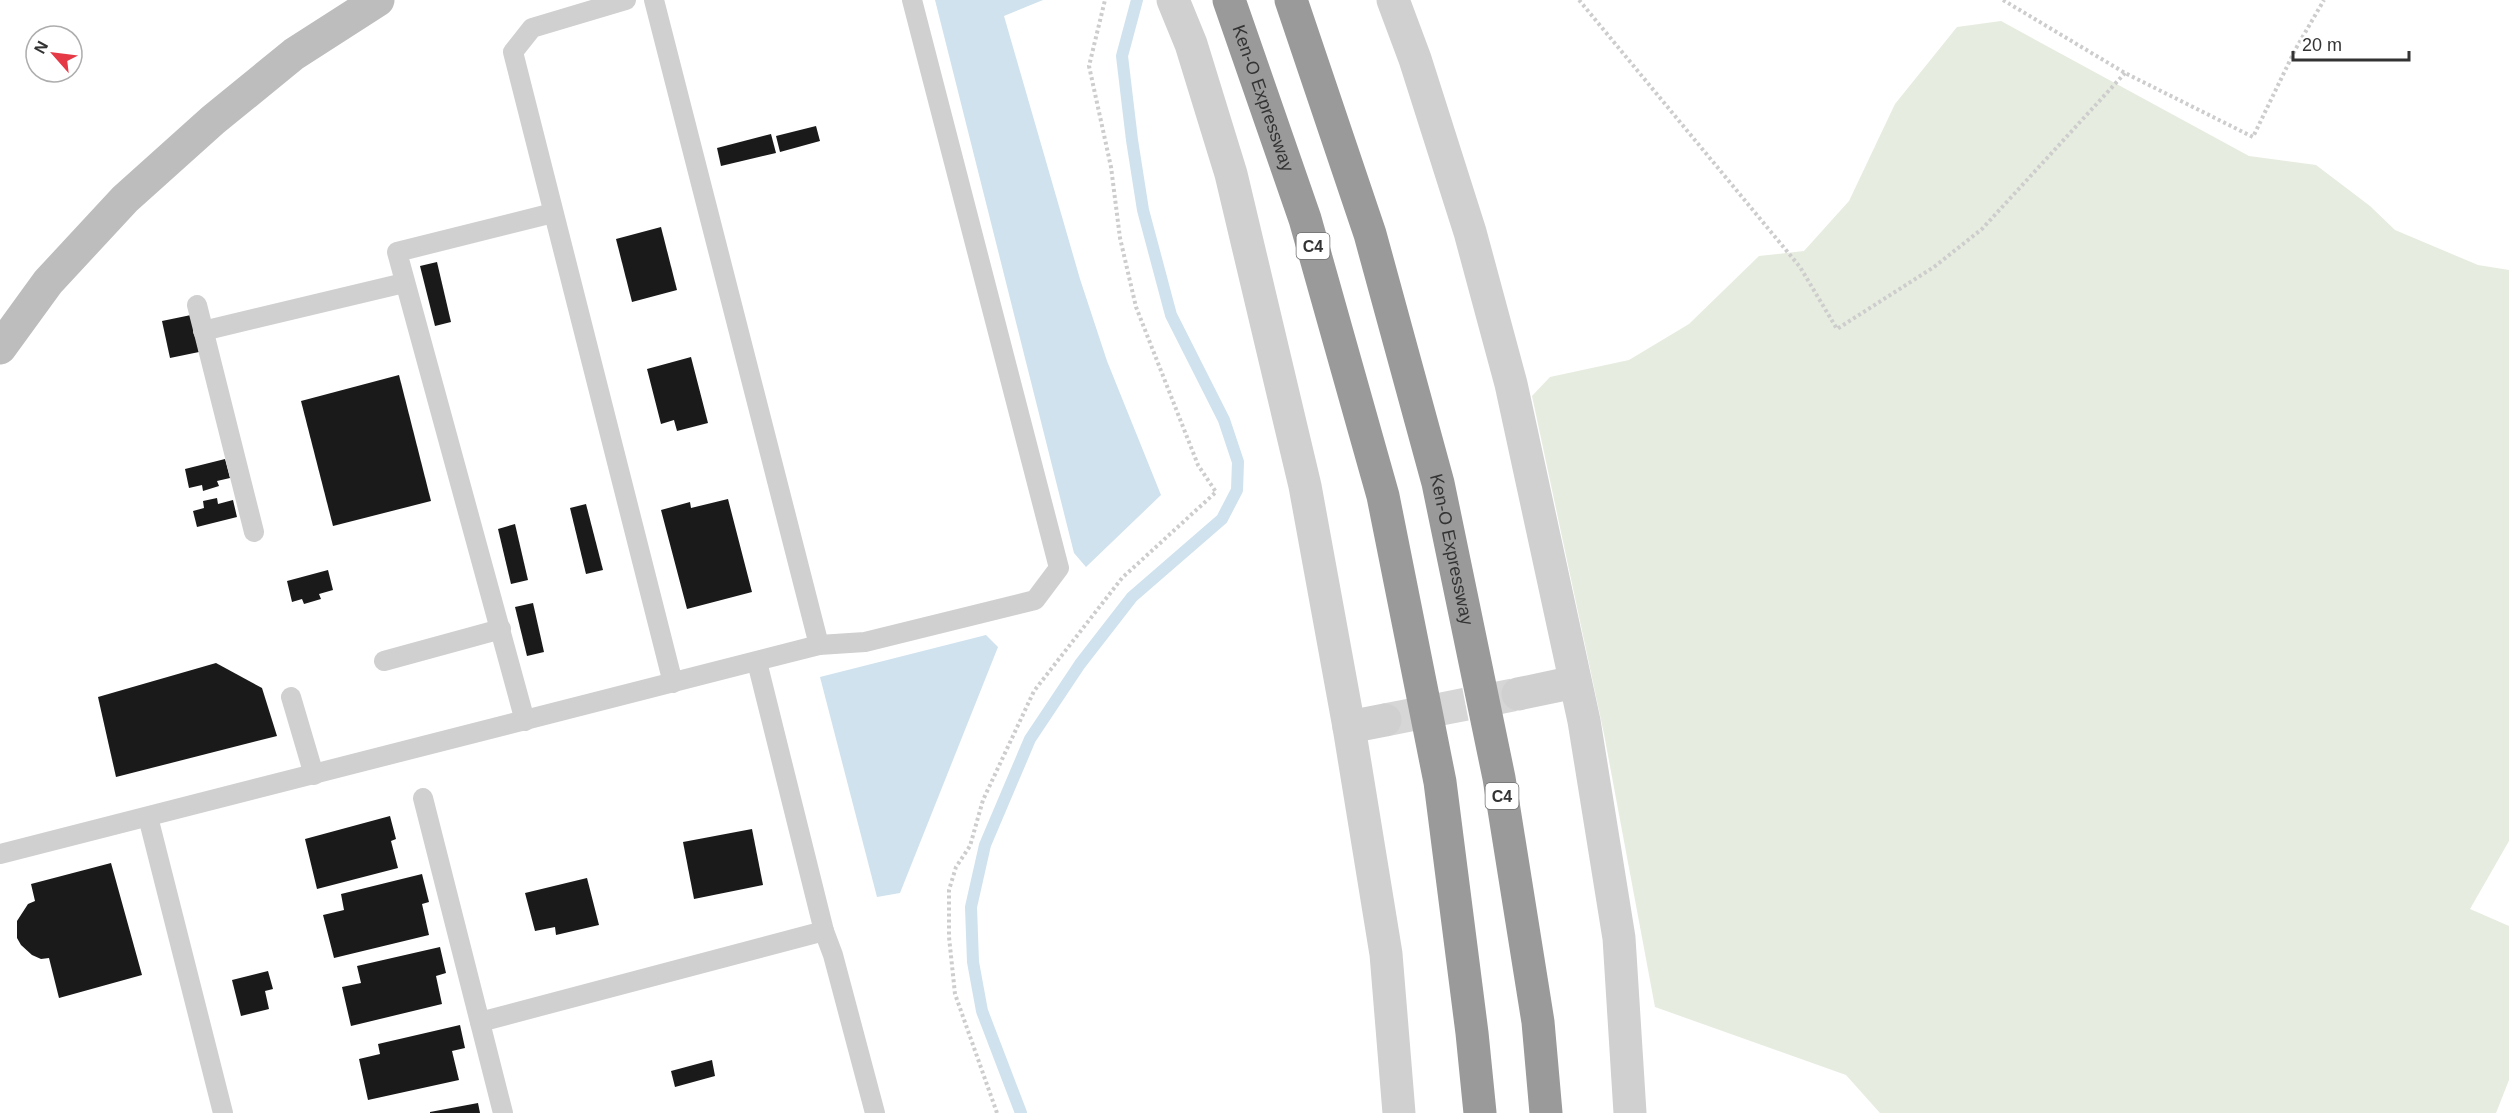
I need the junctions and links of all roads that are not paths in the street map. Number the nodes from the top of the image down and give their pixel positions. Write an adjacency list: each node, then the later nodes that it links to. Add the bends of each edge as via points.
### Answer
1 (378, 0): 13 (street, via 294,54 125,199 48,282)
2 (626, 0): 9 (lane, via 532,27 513,52)
3 (654, 0): 16 (lane)
4 (912, 0): 16 (lane, via 1059,568 1035,600 865,642)
5 (1173, 0): 25 (street, via 1191,44 1231,174 1305,486)
6 (1229, 0): 36 (highway, Ken-O Expressway / C4, via 1305,219 1383,496 1440,782)
7 (1291, 0): 37 (highway, Ken-O Expressway / C4, via 1370,234 1438,483 1500,778 1538,1022)
8 (1393, 0): 19 (street, via 1470,232 1508,373)
9 (553, 213): 10 (lane, via 397,252); 20 (lane)
10 (405, 283): 12 (lane); 15 (lane)
11 (197, 305): 12 (lane)
12 (203, 331): 14 (lane)
13 (0, 348)
14 (254, 532)
15 (501, 629): 17 (lane); 24 (lane)
16 (819, 645): 18 (lane)
17 (384, 661)
18 (757, 662): 20 (lane); 30 (lane)
19 (1575, 682): 21 (street); 38 (street, via 1619,938)
20 (673, 683): 24 (lane)
21 (1518, 694)
22 (291, 697): 26 (lane)
23 (1385, 720): 25 (street)
24 (525, 721): 26 (lane)
25 (1350, 727): 35 (street, via 1386,954)
26 (314, 775): 28 (lane)
27 (423, 798): 31 (lane)
28 (148, 817): 29 (lane); 32 (lane)
29 (0, 854)
30 (824, 932): 31 (lane); 34 (lane, via 834,955)
31 (480, 1022): 33 (lane)
32 (223, 1113)
33 (503, 1113)
34 (875, 1113)
35 (1399, 1113)
36 (1480, 1113)
37 (1546, 1113)
38 (1630, 1113)

